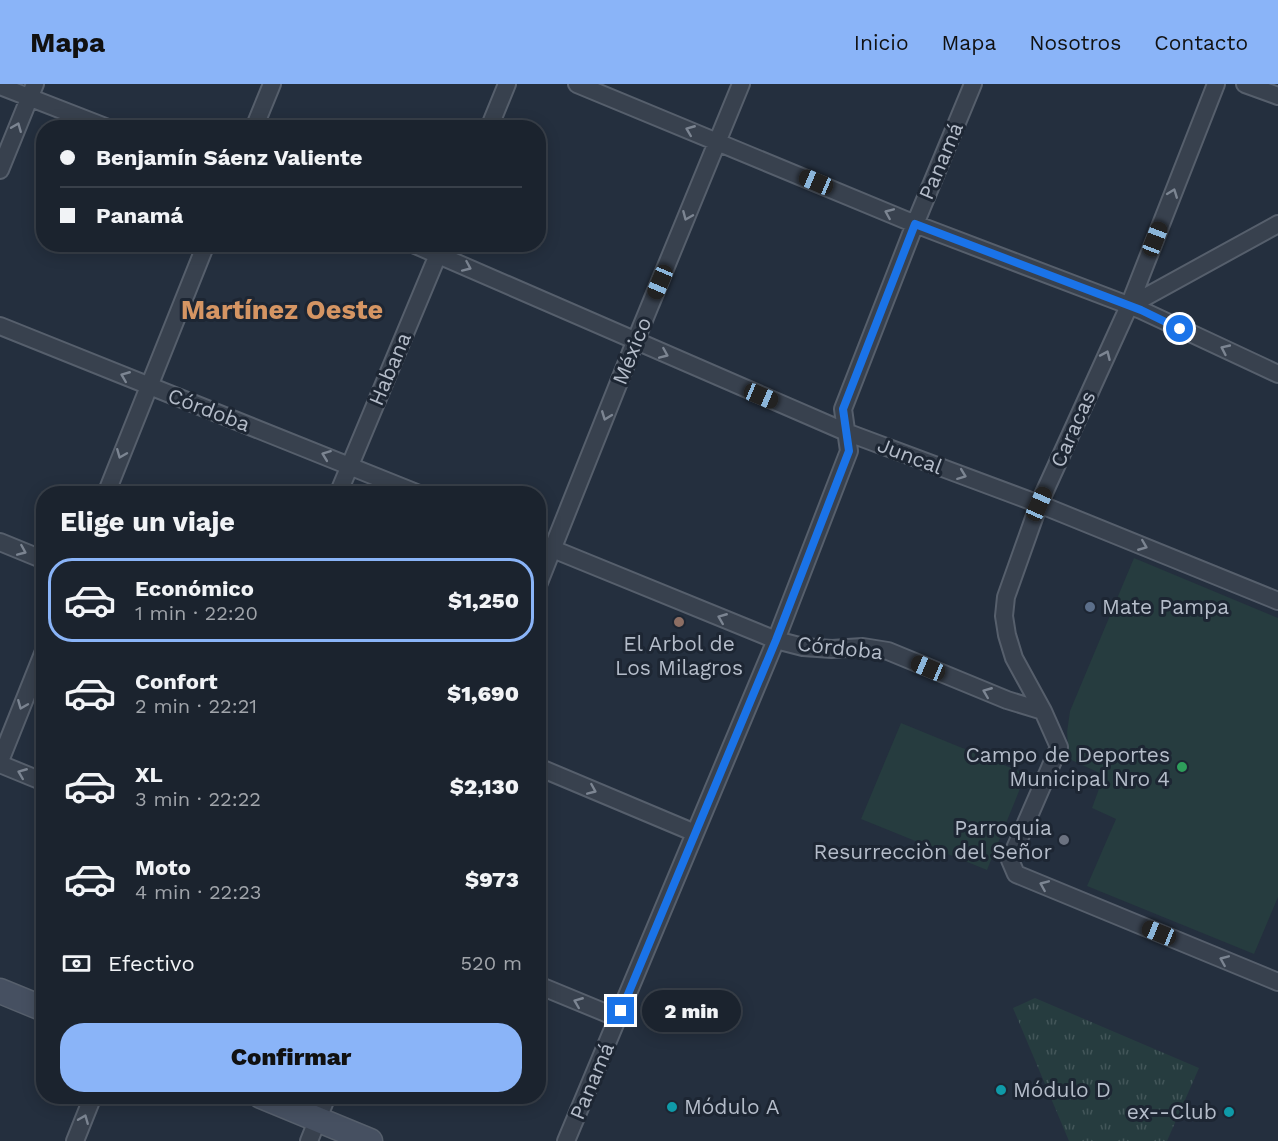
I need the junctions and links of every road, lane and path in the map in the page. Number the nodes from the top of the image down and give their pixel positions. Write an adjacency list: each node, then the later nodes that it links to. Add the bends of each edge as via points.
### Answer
1 (272, 84): 12 (street)
2 (507, 84): 13 (street)
3 (577, 84): 14 (street, one-way to 3)
4 (741, 84): 14 (street, México)
5 (974, 84): 16 (street, Panamá)
6 (1216, 84): 21 (street, Caracas, one-way to 6)
7 (1245, 84): 10 (street)
8 (0, 86): 9 (street)
9 (32, 91): 11 (street); 15 (street, one-way to 9)
10 (1278, 96)
11 (92, 120)
12 (257, 120)
13 (492, 120)
14 (718, 141): 16 (street, one-way to 14); 23 (street, México, one-way to 23)
15 (0, 170)
16 (915, 224): 21 (street); 26 (street, Panamá, via 843,409)
17 (1278, 224): 21 (street)
18 (203, 252): 25 (street)
19 (439, 252): 27 (street, Habana)
20 (446, 252): 23 (street, Juncal, one-way to 23)
21 (1129, 306): 24 (street, one-way to 21); 31 (street, Caracas, one-way to 21)
22 (0, 326): 25 (street, Córdoba, one-way to 22)
23 (635, 342): 26 (street, Juncal, one-way to 26); 33 (street, México, one-way to 33)
24 (1278, 374)
25 (148, 386): 27 (street, Córdoba, one-way to 25); 28 (street, one-way to 28)
26 (846, 432): 31 (street, Juncal, one-way to 31); 36 (street, Panamá, via 849,451)
27 (350, 465): 29 (street, Habana); 30 (street, Córdoba)
28 (109, 486)
29 (341, 486)
30 (400, 486)
31 (1039, 504): 35 (street, Juncal, one-way to 35); 38 (street, Caracas, via 1006,597 1004,616 1014,658)
32 (0, 542): 34 (street, one-way to 34)
33 (546, 546): 36 (street, Córdoba, one-way to 33)
34 (36, 557)
35 (1278, 601)
36 (776, 640): 38 (street, Córdoba, one-way to 36, via 888,651 803,647); 42 (street, Panamá)
37 (36, 671): 39 (street, one-way to 39)
38 (1043, 711): 43 (street, Caracas, one-way to 38, via 1016,874 1010,860 1059,747)
39 (0, 762): 41 (street, one-way to 39)
40 (546, 770): 42 (street, one-way to 42)
41 (36, 778)
42 (695, 833): 47 (street, Panamá)
43 (1278, 982)
44 (546, 988): 47 (street, one-way to 44)
45 (0, 991): 46 (street)
46 (36, 1006)
47 (618, 1018): 54 (street, Panamá)
48 (90, 1104): 52 (street, one-way to 48)
49 (273, 1104): 51 (street)
50 (324, 1104): 51 (street)
51 (313, 1130): 53 (street)
52 (75, 1141)
53 (370, 1141)
54 (566, 1141)

